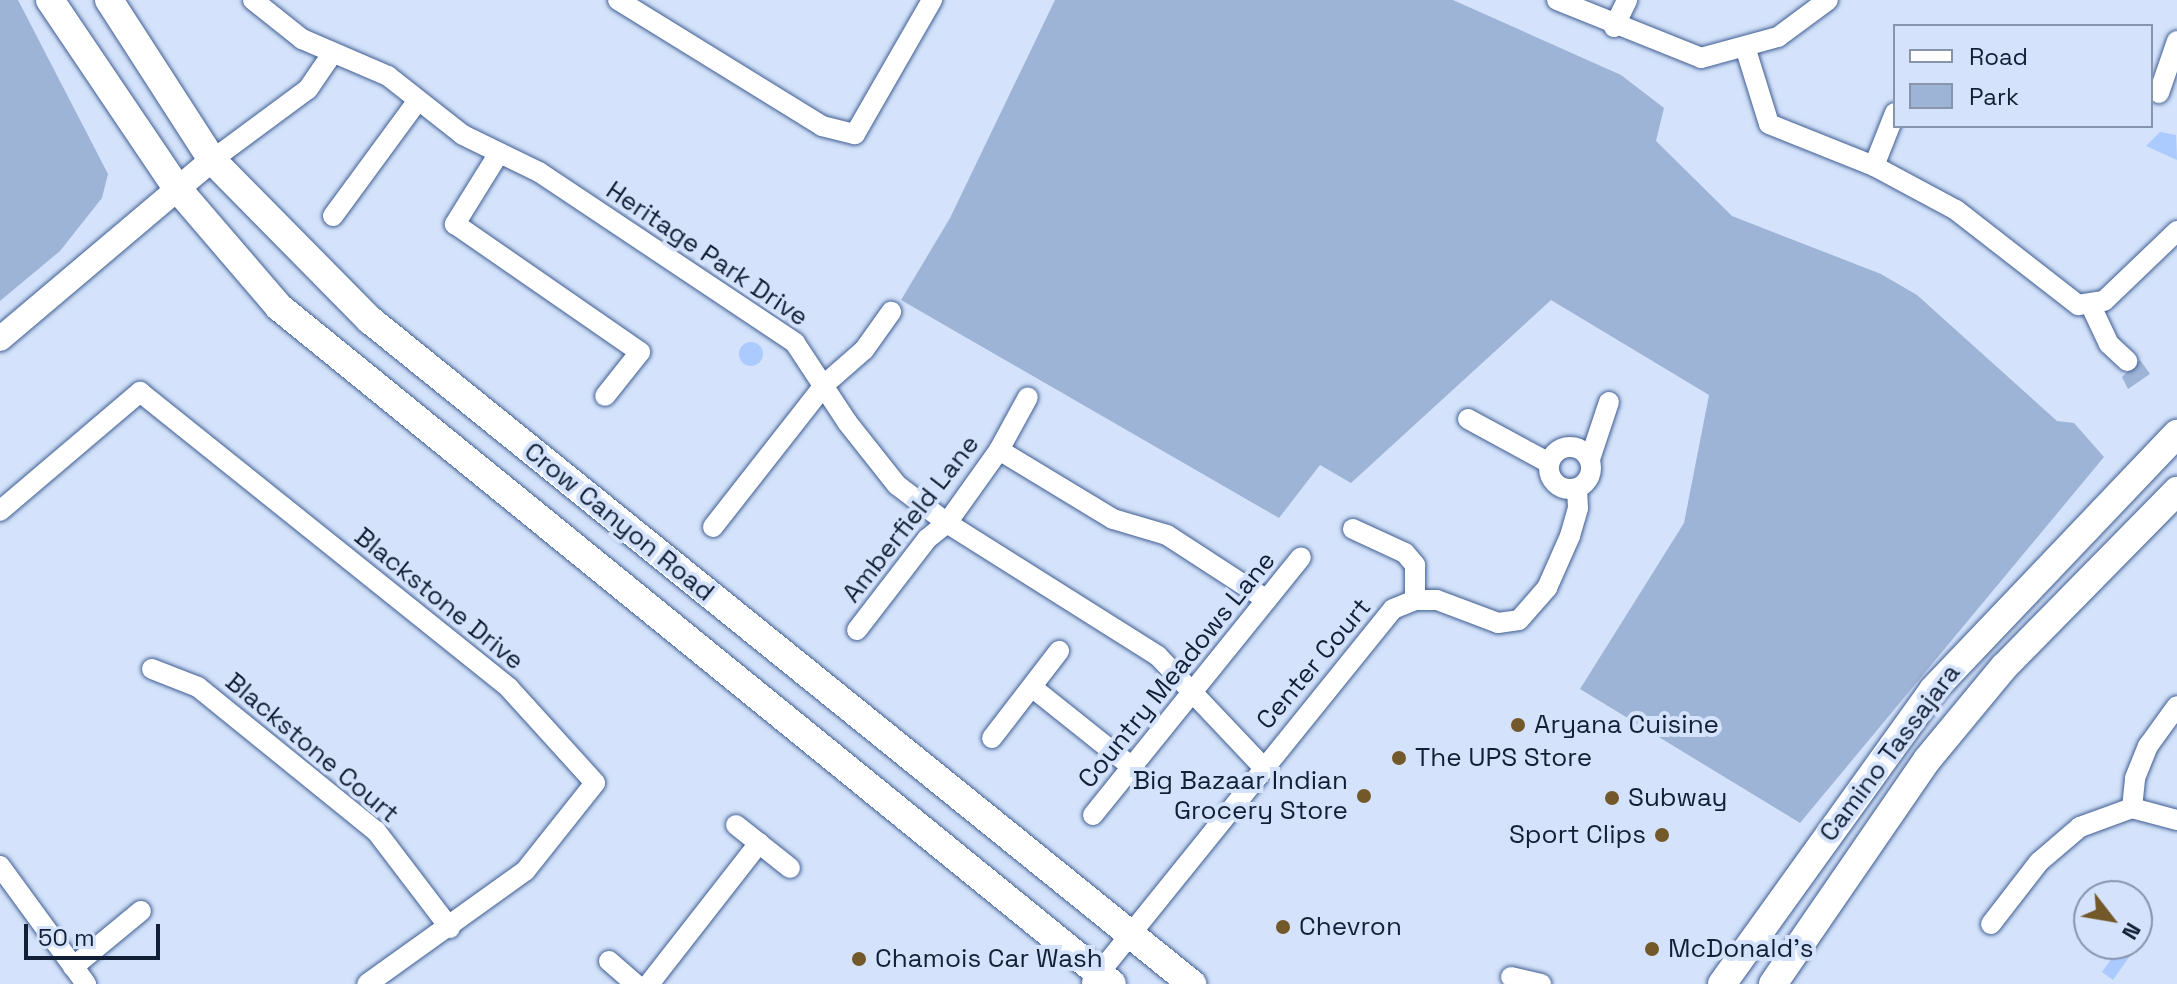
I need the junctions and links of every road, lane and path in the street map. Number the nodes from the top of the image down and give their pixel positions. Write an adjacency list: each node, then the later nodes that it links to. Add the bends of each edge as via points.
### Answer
1 (50, 0): 19 (main road, Crow Canyon Road)
2 (109, 0): 17 (main road, Crow Canyon Road)
3 (253, 0): 12 (street, Heritage Park Drive)
4 (618, 0): 5 (street, via 822,126 855,134)
5 (932, 0)
6 (1557, 0): 9 (street)
7 (1627, 0): 9 (street)
8 (1828, 0): 11 (street, via 1778,37)
9 (1614, 27): 11 (street, via 1701,58)
10 (2177, 41): 13 (street)
11 (1746, 50): 18 (street, via 1769,124)
12 (332, 54): 14 (street, Heritage Park Drive, via 362,60); 17 (street, via 308,89)
13 (2162, 94)
14 (416, 103): 16 (street, Heritage Park Drive); 20 (street)
15 (1893, 118): 18 (street)
16 (499, 153): 26 (street, Heritage Park Drive, via 539,172 795,343); 27 (street, via 455,224 640,352)
17 (212, 160): 19 (street); 63 (main road, Crow Canyon Road, via 370,320)
18 (1874, 166): 22 (street, via 1966,217 2064,298)
19 (177, 188): 24 (street); 67 (main road, Crow Canyon Road, via 279,307 340,362)
20 (333, 216)
21 (2177, 231): 22 (street, via 2104,301)
22 (2091, 306): 25 (street, via 2109,344)
23 (891, 312): 26 (street, via 864,350)
24 (0, 339)
25 (2127, 361)
26 (825, 384): 38 (street, Heritage Park Drive, via 847,422 897,485); 39 (street)
27 (605, 396)
28 (1028, 397): 32 (street, Amberfield Lane)
29 (1609, 402): 33 (street)
30 (1468, 419): 34 (street)
31 (2177, 434): 74 (main road, Camino Tassajara, via 1933,690)
32 (999, 450): 38 (street, Amberfield Lane); 42 (street, via 1113,519 1167,535)
33 (1590, 459): 34 (street, via 1569,446); 35 (street, via 1590,477)
34 (1549, 463): 35 (street, via 1553,480)
35 (1577, 489): 43 (street, via 1570,536 1547,588 1519,620 1498,623 1437,600)
36 (2177, 491): 75 (main road, Camino Tassajara, via 2004,667 1946,736)
37 (0, 511): 62 (street, Blackstone Drive, via 140,392 509,688 595,783 525,871)
38 (947, 523): 44 (street, Amberfield Lane, via 927,539); 48 (street, Heritage Park Drive, via 1158,656)
39 (713, 527)
40 (1353, 529): 43 (street, via 1405,553 1415,565)
41 (1301, 557): 42 (street, Country Meadows Lane)
42 (1267, 600): 48 (street, Country Meadows Lane)
43 (1415, 600): 52 (street, Center Court, via 1393,609)
44 (857, 630)
45 (1059, 651): 47 (street)
46 (152, 669): 62 (street, Blackstone Court, via 198,687 376,831)
47 (1033, 688): 50 (street); 51 (street)
48 (1194, 692): 51 (street, Country Meadows Lane); 52 (street, Heritage Park Drive)
49 (2177, 706): 53 (street, via 2148,746 2135,778)
50 (992, 738)
51 (1132, 767): 54 (street, Country Meadows Lane)
52 (1263, 767): 63 (street, Center Court)
53 (2132, 808): 55 (street); 61 (street, via 2080,827 2039,862)
54 (1093, 815)
55 (2177, 820)
56 (736, 825): 57 (street)
57 (759, 843): 59 (street); 71 (street)
58 (0, 866): 65 (street)
59 (790, 868)
60 (141, 911): 65 (street)
61 (1991, 924)
62 (450, 928): 69 (street, Blackstone Drive)
63 (1129, 934): 67 (street, Center Court); 72 (main road, Crow Canyon Road)
64 (609, 961): 70 (street)
65 (73, 967): 68 (street)
66 (1511, 977): 73 (street)
67 (1100, 980)
68 (86, 984)
69 (367, 984)
70 (635, 984)
71 (649, 984)
72 (1192, 984)
73 (1541, 984)
74 (1722, 984)
75 (1773, 984)

